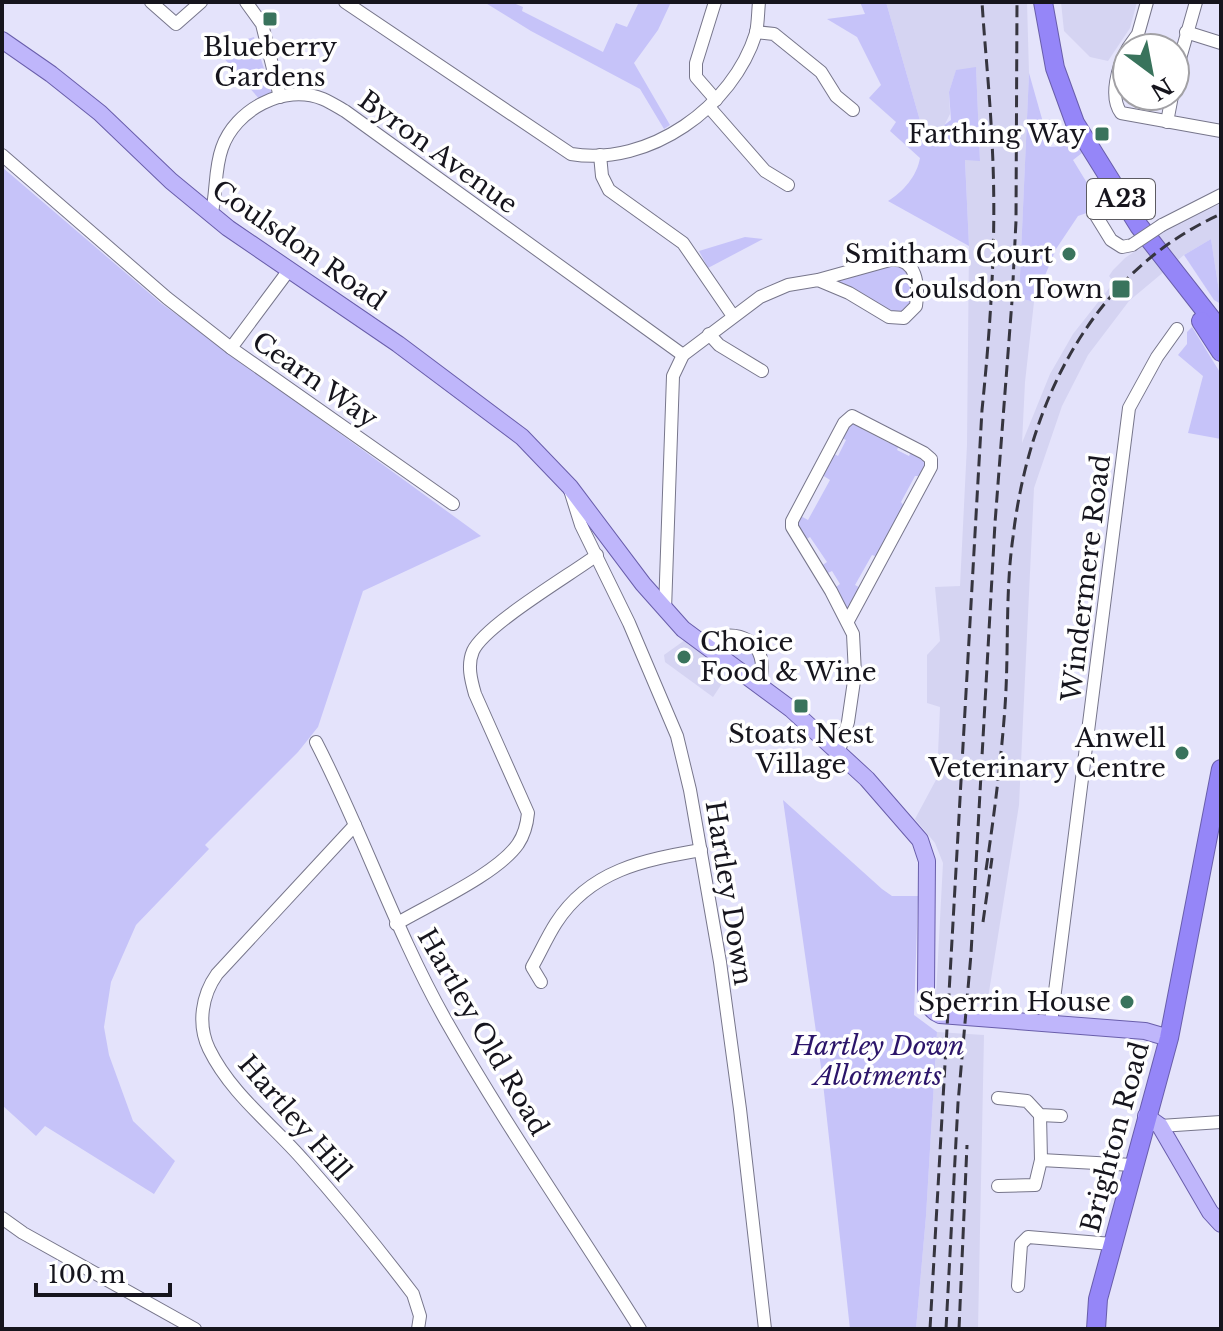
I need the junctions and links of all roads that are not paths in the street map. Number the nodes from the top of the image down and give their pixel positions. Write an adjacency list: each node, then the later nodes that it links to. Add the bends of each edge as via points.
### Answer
1 (151, 2): 2 (street, via 176,24)
2 (201, 2)
3 (245, 2): 16 (street, via 262,24)
4 (345, 2): 24 (street, via 571,154)
5 (715, 2): 17 (street, via 696,63 696,77)
6 (759, 2): 10 (street)
7 (1043, 2): 32 (highway, A23, via 1055,68 1075,123)
8 (1147, 2): 11 (street)
9 (1196, 2): 12 (street)
10 (756, 32): 17 (street, via 741,66); 18 (street, via 774,34 821,72)
11 (1139, 32)
12 (1186, 32)
13 (1191, 34): 15 (street)
14 (2, 40): 28 (main road, Coulsdon Road, via 100,113)
15 (1221, 43)
16 (280, 97): 28 (street, Byron Avenue, via 255,107 232,126 221,149); 40 (street, Byron Avenue, via 321,98 345,111)
17 (712, 104): 24 (street, via 649,143); 25 (street, via 765,171)
18 (853, 110)
19 (1120, 112): 21 (street)
20 (1169, 112): 21 (street)
21 (1167, 122): 22 (street)
22 (1221, 131)
23 (2, 155): 38 (street)
24 (600, 155): 34 (street, via 609,190 683,243)
25 (788, 185)
26 (1221, 195): 29 (street, bridge, via 1132,245 1122,247)
27 (1095, 214): 29 (street)
28 (211, 216): 31 (main road, Coulsdon Road)
29 (1111, 240): 30 (street)
30 (1101, 251)
31 (289, 270): 38 (street, Cearn Way); 42 (main road, Coulsdon Road, via 492,412)
32 (1173, 272): 35 (highway, A23); 39 (highway, A23)
33 (818, 280): 33 (street, via 889,317 904,318 916,306 915,274 899,259); 34 (street, via 788,285)
34 (733, 316): 36 (street)
35 (1221, 331)
36 (709, 334): 40 (street); 41 (street)
37 (1174, 337): 56 (street, Windermere Road, via 1129,408)
38 (231, 348): 43 (street, Cearn Way)
39 (1221, 352)
40 (683, 355): 45 (street, via 673,376)
41 (754, 372)
42 (570, 487): 44 (street, Hartley Down); 45 (main road, Coulsdon Road)
43 (453, 504)
44 (597, 555): 53 (street, Hartley Down, via 677,736); 54 (street, via 487,632 473,652 470,676 475,694 528,813 519,843 494,867)
45 (665, 610): 47 (main road, Coulsdon Road)
46 (848, 621): 46 (street, via 931,467 924,453 852,416 792,521); 50 (street, via 855,674)
47 (702, 644): 48 (main road, Coulsdon Road); 48 (street, via 723,634 753,644 763,665)
48 (759, 684): 50 (main road, Coulsdon Road)
49 (316, 742): 52 (street, Hartley Old Road)
50 (839, 751): 56 (main road, Coulsdon Road, via 920,840 927,861 928,1006 940,1015)
51 (1221, 769): 57 (highway, Brighton Road)
52 (355, 825): 54 (street, Hartley Old Road); 71 (street, Hartley Hill, via 217,974 207,988 202,1027 208,1048 228,1079 302,1158 413,1294)
53 (701, 850): 55 (street, via 644,860 593,883 557,921 532,967); 73 (street, Hartley Down, via 740,1109)
54 (396, 924): 72 (street, Hartley Old Road, via 496,1106)
55 (541, 982)
56 (1051, 1023): 57 (main road)
57 (1169, 1038): 61 (highway, Brighton Road)
58 (998, 1098): 59 (street, via 1027,1101)
59 (1040, 1115): 60 (street); 63 (street)
60 (1061, 1116)
61 (1153, 1121): 62 (street); 64 (highway, Brighton Road); 67 (main road)
62 (1221, 1122)
63 (1041, 1160): 64 (street); 65 (street, via 1035,1185)
64 (1133, 1165): 68 (highway, Brighton Road)
65 (998, 1186)
66 (2, 1218): 70 (street)
67 (1221, 1224)
68 (1112, 1244): 69 (street, via 1028,1237 1021,1244); 74 (highway, Brighton Road)
69 (1018, 1286)
70 (195, 1329)
71 (418, 1329)
72 (640, 1329)
73 (765, 1329)
74 (1096, 1329)

